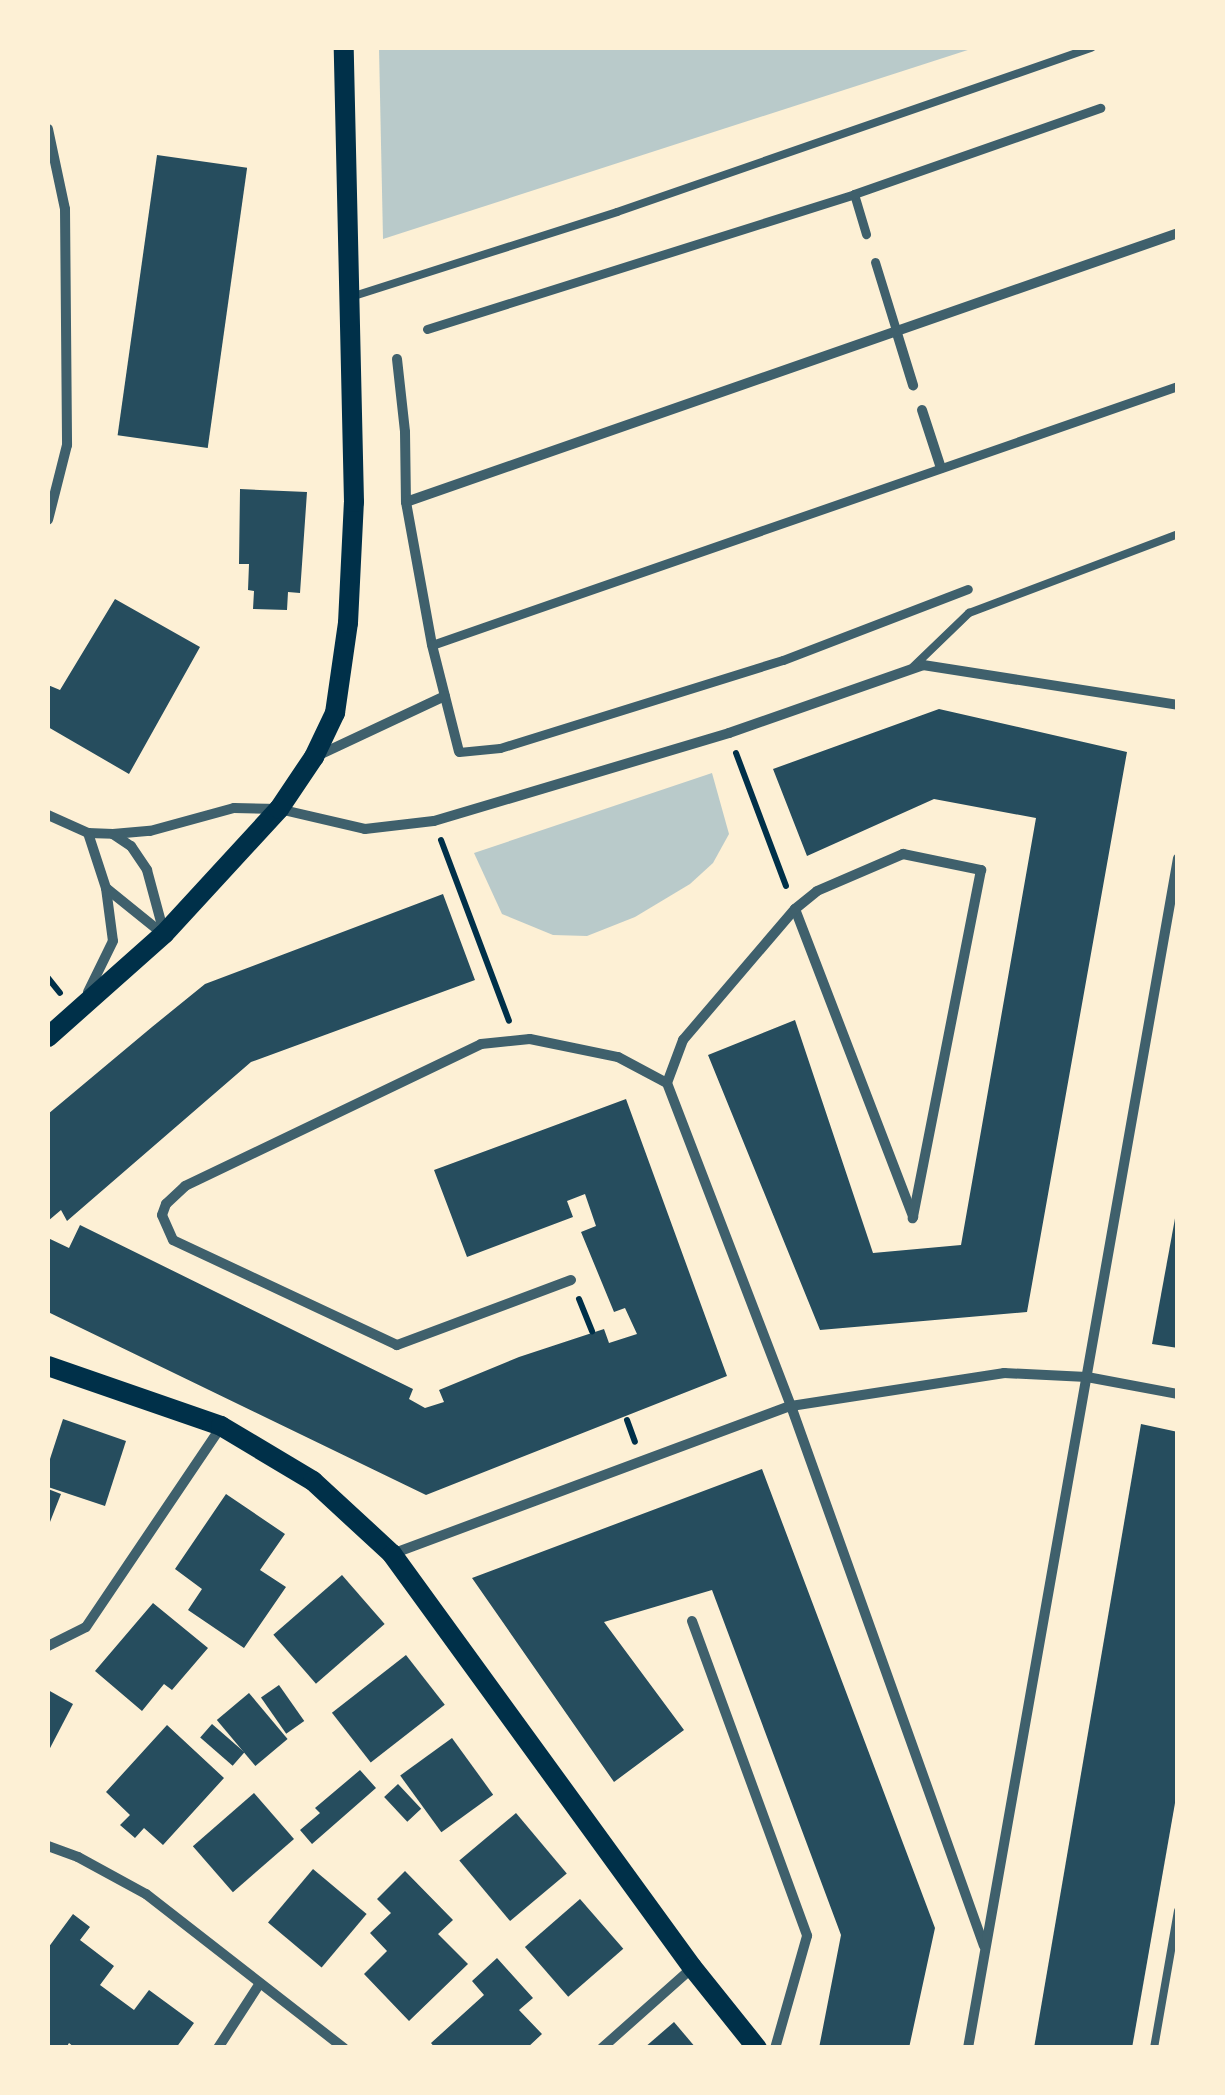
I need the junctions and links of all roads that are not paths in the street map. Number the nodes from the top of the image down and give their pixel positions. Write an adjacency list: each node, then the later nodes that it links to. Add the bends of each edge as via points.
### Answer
1 (344, 48): 9 (main road)
2 (1091, 48): 9 (lane)
3 (1100, 108): 5 (street)
4 (48, 129): 18 (street, via 65,209 68,446)
5 (854, 194): 7 (street); 10 (street)
6 (1178, 233): 11 (street)
7 (866, 234)
8 (875, 262): 11 (street)
9 (350, 297): 26 (main road, via 354,502 348,623 335,714)
10 (426, 330)
11 (896, 330): 13 (street); 17 (street)
12 (397, 359): 17 (street)
13 (912, 384)
14 (1178, 386): 16 (street)
15 (922, 410): 16 (street)
16 (942, 468): 21 (street)
17 (406, 502): 21 (street)
18 (48, 520)
19 (1178, 534): 22 (lane, via 969,614)
20 (968, 589): 25 (street, via 784,660 500,748)
21 (432, 645): 23 (street)
22 (913, 667): 24 (street); 27 (street, via 729,733 434,820 344,828)
23 (444, 696): 25 (street); 26 (street)
24 (1178, 705)
25 (458, 752)
26 (314, 757): 27 (main road)
27 (279, 809): 30 (street, via 234,808); 34 (main road)
28 (48, 815): 29 (street)
29 (88, 833): 30 (street); 32 (street)
30 (114, 834): 34 (street, via 132,846 147,870)
31 (1178, 858): 40 (street)
32 (106, 888): 34 (street); 35 (street, via 112,940)
33 (795, 909): 33 (street, via 886,1146 914,1218 981,870 916,855 888,857); 37 (street, via 683,1040)
34 (164, 934): 35 (main road)
35 (77, 1013): 36 (main road)
36 (48, 1037)
37 (667, 1083): 38 (street, via 618,1056 516,1038 462,1050 185,1186 166,1204 162,1224 173,1240 397,1345); 42 (street)
38 (571, 1280)
39 (48, 1366): 43 (main road)
40 (1086, 1377): 41 (street); 42 (street, via 1004,1373); 49 (street)
41 (1178, 1394)
42 (790, 1406): 44 (street); 49 (street)
43 (222, 1426): 44 (main road, via 312,1481); 46 (street, via 86,1627)
44 (392, 1554): 50 (main road)
45 (692, 1621): 56 (street, via 808,1936)
46 (48, 1646)
47 (48, 1846): 51 (street, via 146,1894)
48 (1178, 1911): 58 (lane)
49 (985, 1946): 57 (street)
50 (692, 1968): 54 (street); 55 (main road)
51 (260, 1983): 52 (street); 53 (street)
52 (218, 2048)
53 (344, 2048)
54 (602, 2048)
55 (757, 2048)
56 (775, 2048)
57 (968, 2048)
58 (1154, 2048)

